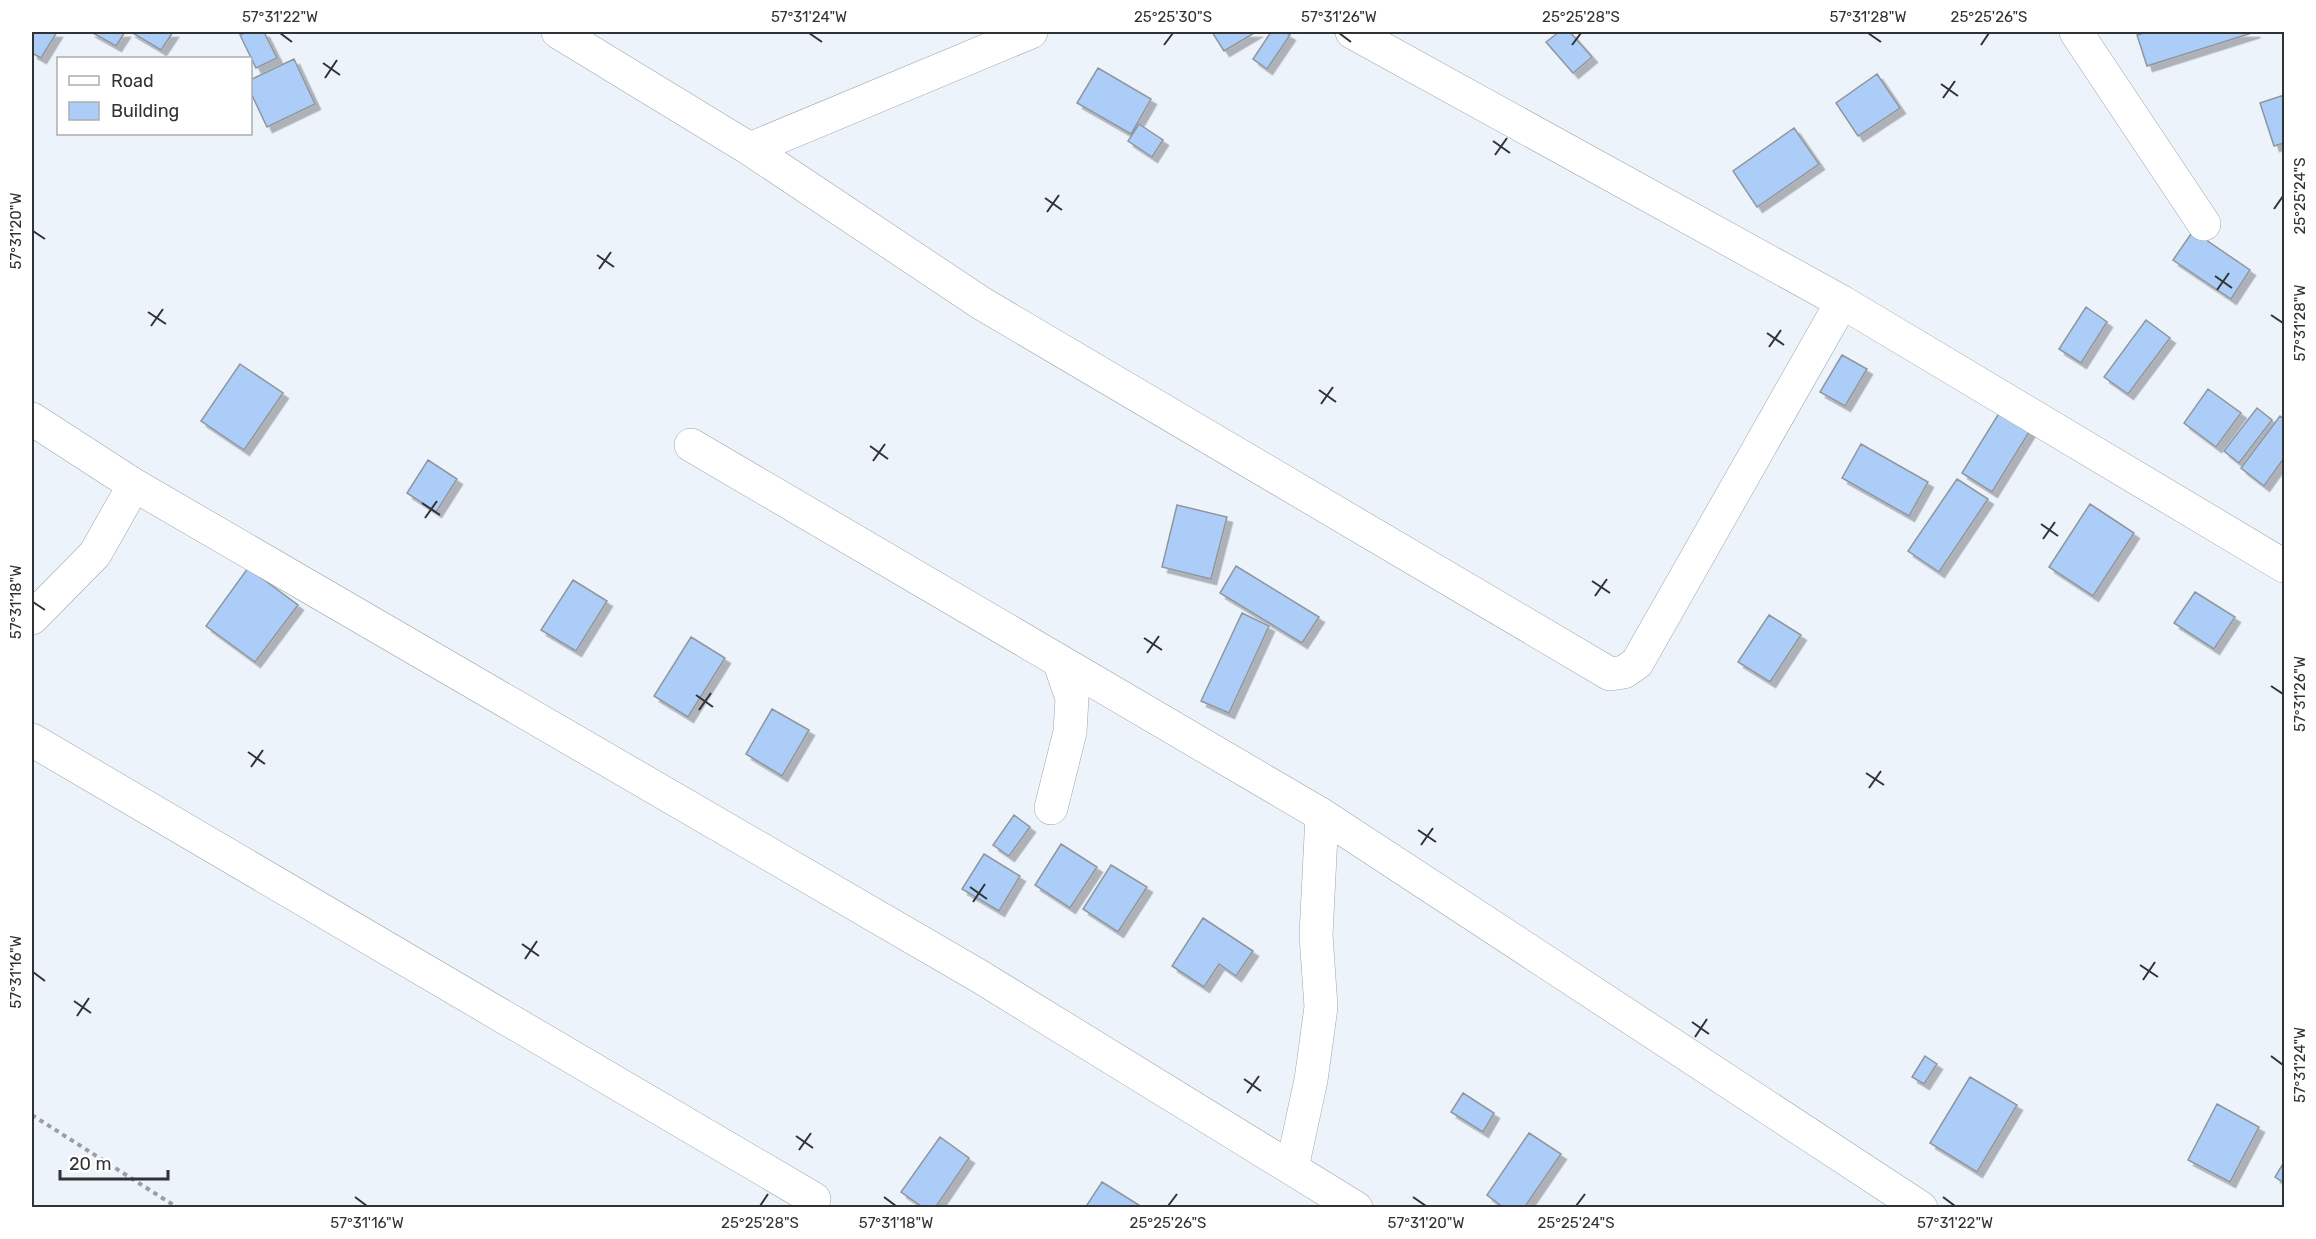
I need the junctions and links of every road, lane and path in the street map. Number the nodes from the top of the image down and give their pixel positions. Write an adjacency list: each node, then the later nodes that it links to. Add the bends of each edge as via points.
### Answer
1 (558, 32): 5 (street)
2 (1031, 32): 5 (street)
3 (1352, 32): 7 (street)
4 (2076, 32): 6 (street)
5 (750, 149): 7 (street, via 981,303 1610,674 1624,672 1637,663)
6 (2204, 224)
7 (1842, 302): 11 (street)
8 (32, 419): 10 (street)
9 (691, 445): 13 (street)
10 (134, 485): 12 (street, via 95,554); 18 (street, via 979,976)
11 (2284, 566)
12 (32, 618)
13 (1059, 661): 15 (street, via 1072,698 1070,732); 16 (street)
14 (32, 741): 19 (street)
15 (1051, 808)
16 (1322, 815): 18 (street, via 1316,934 1321,1007 1311,1080); 22 (street)
17 (32, 1115): 20 (path)
18 (1292, 1168): 21 (street)
19 (814, 1199)
20 (178, 1208)
21 (1356, 1208)
22 (1922, 1208)

